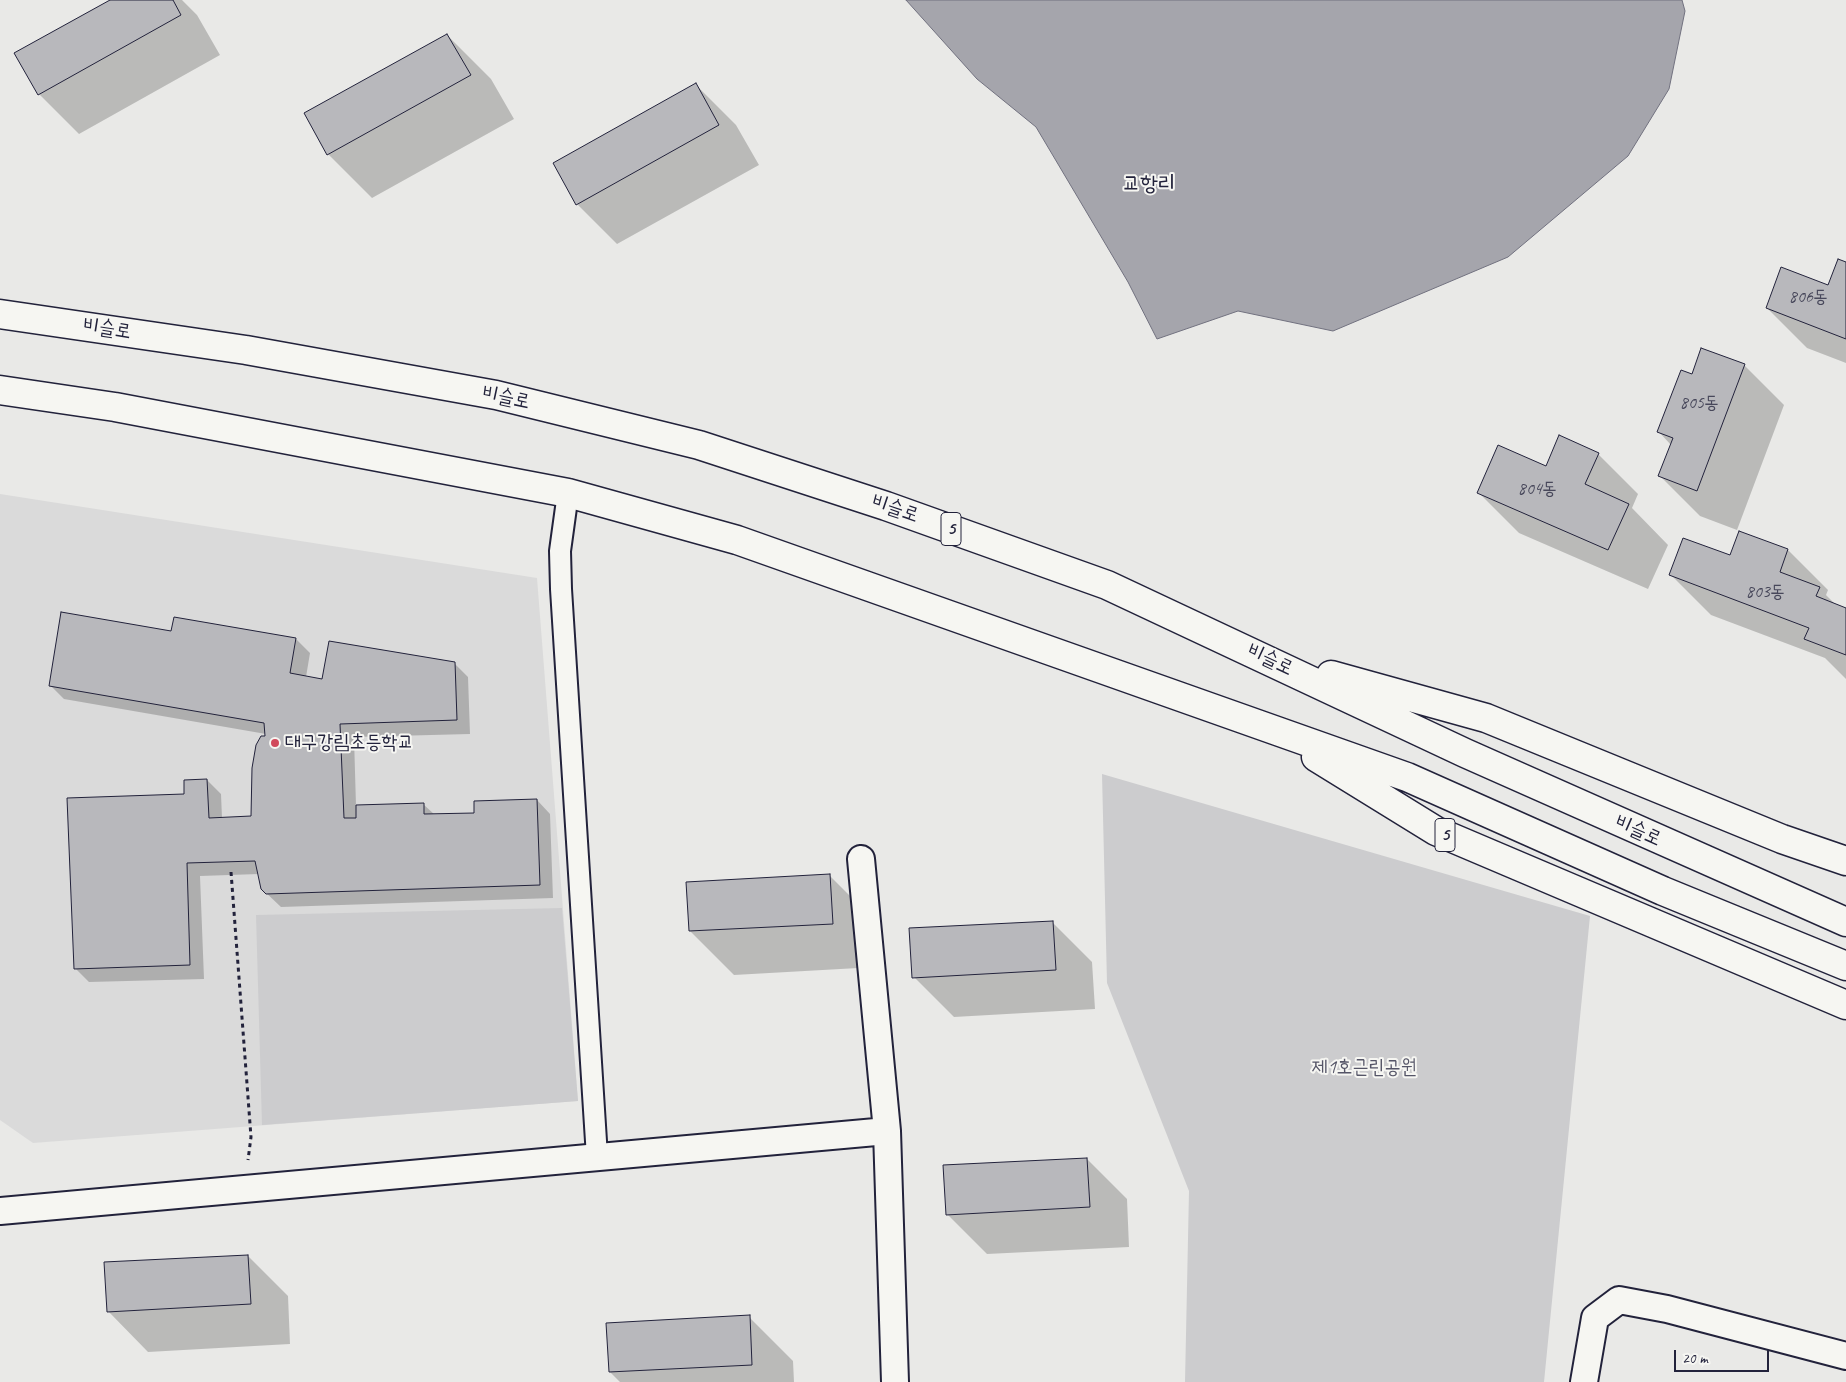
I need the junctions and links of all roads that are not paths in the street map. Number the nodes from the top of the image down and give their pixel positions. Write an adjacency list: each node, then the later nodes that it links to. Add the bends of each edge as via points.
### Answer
1 (0, 314): 4 (main road, 비슬로 / 5, via 246,350 496,396 699,445 886,506 1107,585)
2 (0, 390): 3 (main road, 5, via 115,408)
3 (568, 493): 5 (main road, 5, via 737,540); 12 (street, via 560,551 561,589)
4 (1260, 655): 7 (main road, via 1486,718 1782,839); 8 (main road, 비슬로 / 5, via 1465,753)
5 (1272, 729): 9 (main road, 5, via 1407,777 1663,891); 10 (main road, 5, via 1436,831)
6 (860, 859): 11 (street)
7 (1846, 861)
8 (1846, 922)
9 (1846, 966)
10 (1846, 1005)
11 (887, 1131): 12 (street); 15 (street)
12 (597, 1157): 13 (street)
13 (0, 1211)
14 (1846, 1356): 16 (street, via 1667,1309 1619,1300 1595,1318)
15 (896, 1382)
16 (1584, 1382)

